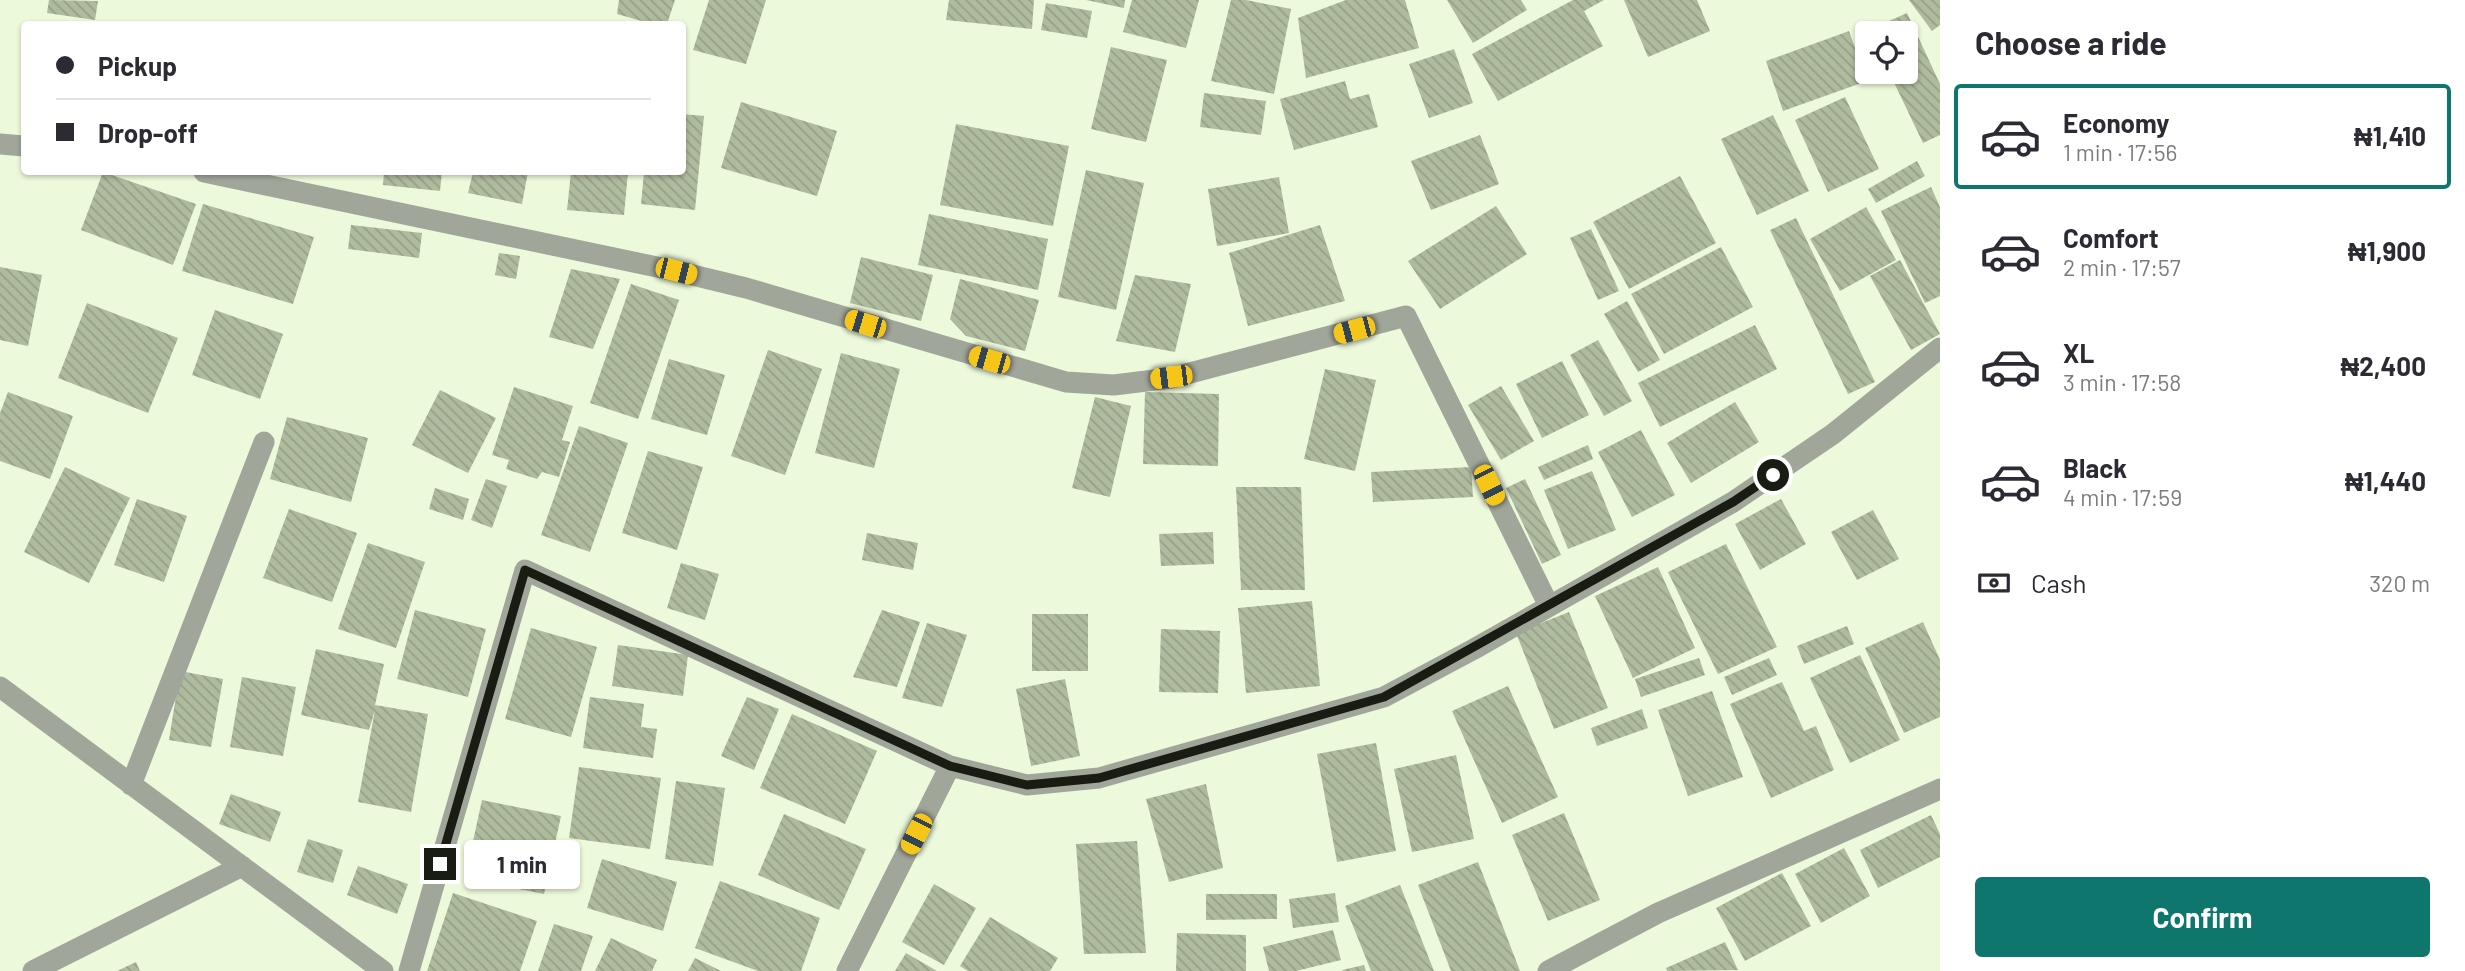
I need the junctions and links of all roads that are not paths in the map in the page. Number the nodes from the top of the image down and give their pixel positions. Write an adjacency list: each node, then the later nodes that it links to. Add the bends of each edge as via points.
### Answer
1 (0, 144): 2 (street)
2 (21, 146)
3 (218, 175): 6 (street, via 746,288 1066,382 1114,385 1171,377 1406,316)
4 (1940, 348): 6 (street, via 1833,434 1733,502)
5 (264, 442): 9 (street)
6 (1549, 606): 8 (street, via 1384,697 1099,778 1027,785)
7 (0, 687): 9 (street)
8 (950, 766): 14 (street, via 525,570); 15 (street)
9 (131, 785): 11 (street)
10 (1940, 789): 16 (street, via 1658,914)
11 (242, 866): 12 (street); 13 (street)
12 (33, 971)
13 (383, 971)
14 (409, 971)
15 (847, 971)
16 (1548, 971)

